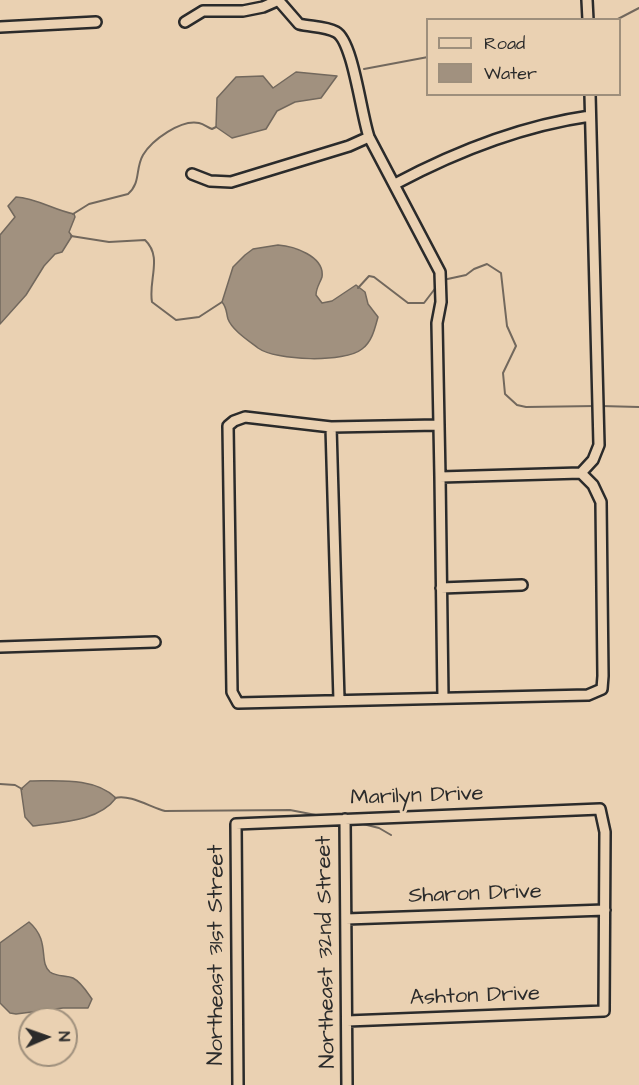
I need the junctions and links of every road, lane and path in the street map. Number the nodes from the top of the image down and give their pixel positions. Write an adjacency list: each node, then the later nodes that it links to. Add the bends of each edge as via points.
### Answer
1 (279, 0): 4 (street, via 243,11 203,10); 9 (street, via 299,24 342,36 351,55)
2 (587, 0): 3 (street)
3 (588, 18)
4 (185, 21)
5 (96, 22): 6 (street)
6 (0, 27)
7 (590, 96): 8 (street)
8 (590, 116): 11 (street, via 504,135 447,156); 14 (street, via 599,445)
9 (369, 136): 10 (street, via 349,146 231,182 210,181); 11 (street)
10 (192, 174)
11 (395, 184): 12 (street, via 440,273)
12 (438, 425): 13 (street); 15 (street)
13 (331, 428): 21 (street); 21 (street, via 245,417 228,426 232,692 238,703 244,705)
14 (582, 473): 15 (street); 20 (street, via 601,502 602,689 588,695)
15 (440, 477): 17 (street)
16 (522, 585): 17 (street)
17 (441, 588): 20 (street)
18 (155, 642): 19 (street)
19 (0, 647)
20 (443, 698): 21 (street)
21 (339, 700)
22 (345, 819): 23 (street, Marilyn Drive); 24 (street, Marilyn Drive, via 600,809 605,831); 25 (street, Northeast 32nd Street)
23 (236, 824): 27 (street, Northeast 31st Street)
24 (605, 910): 25 (street, Sharon Drive); 26 (street, Ashton Drive, via 604,1011)
25 (346, 919): 26 (street, Northeast 32nd Street)
26 (347, 1021): 28 (street, Northeast 32nd Street)
27 (238, 1085)
28 (347, 1085)

